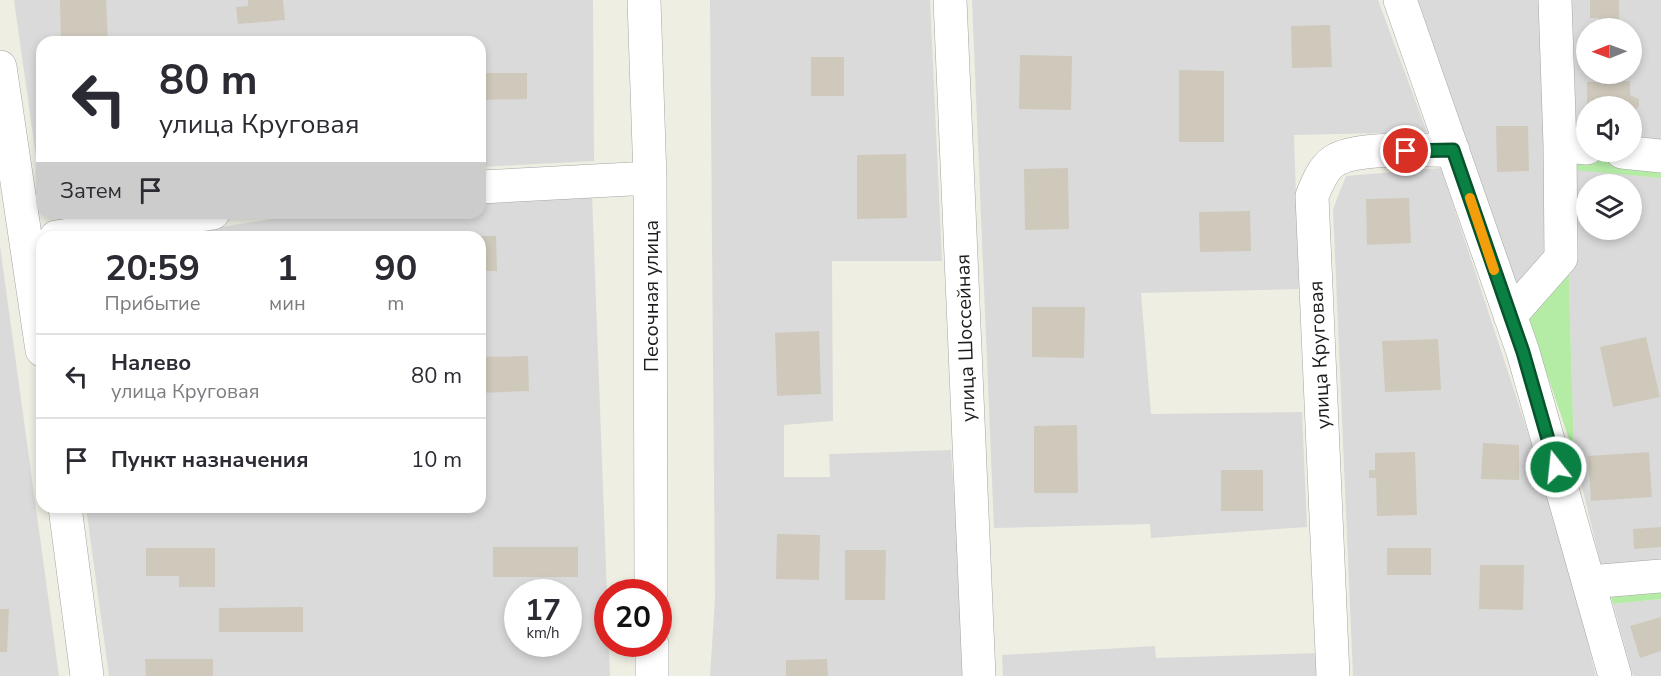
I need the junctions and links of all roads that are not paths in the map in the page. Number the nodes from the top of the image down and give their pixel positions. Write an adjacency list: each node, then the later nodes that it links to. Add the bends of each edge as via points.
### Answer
1 (644, 0): 10 (street, Песочная улица)
2 (950, 0): 23 (street, улица Шоссейная)
3 (1400, 0): 7 (street)
4 (1555, 0): 6 (street)
5 (0, 67): 12 (street)
6 (1574, 146): 15 (street, via 1561,258)
7 (1453, 150): 15 (street); 24 (street, улица Круговая, via 1359,152 1334,161 1321,176 1312,196)
8 (1642, 154): 9 (street)
9 (1661, 156)
10 (650, 178): 11 (street); 18 (street, Песочная улица)
11 (486, 187)
12 (36, 218)
13 (173, 219): 14 (street)
14 (94, 231)
15 (1510, 316): 19 (street)
16 (65, 513): 21 (street)
17 (1661, 576): 19 (street)
18 (651, 579)
19 (1589, 582): 25 (street)
20 (652, 657): 22 (street)
21 (87, 676)
22 (652, 676)
23 (979, 676)
24 (1333, 676)
25 (1615, 676)

